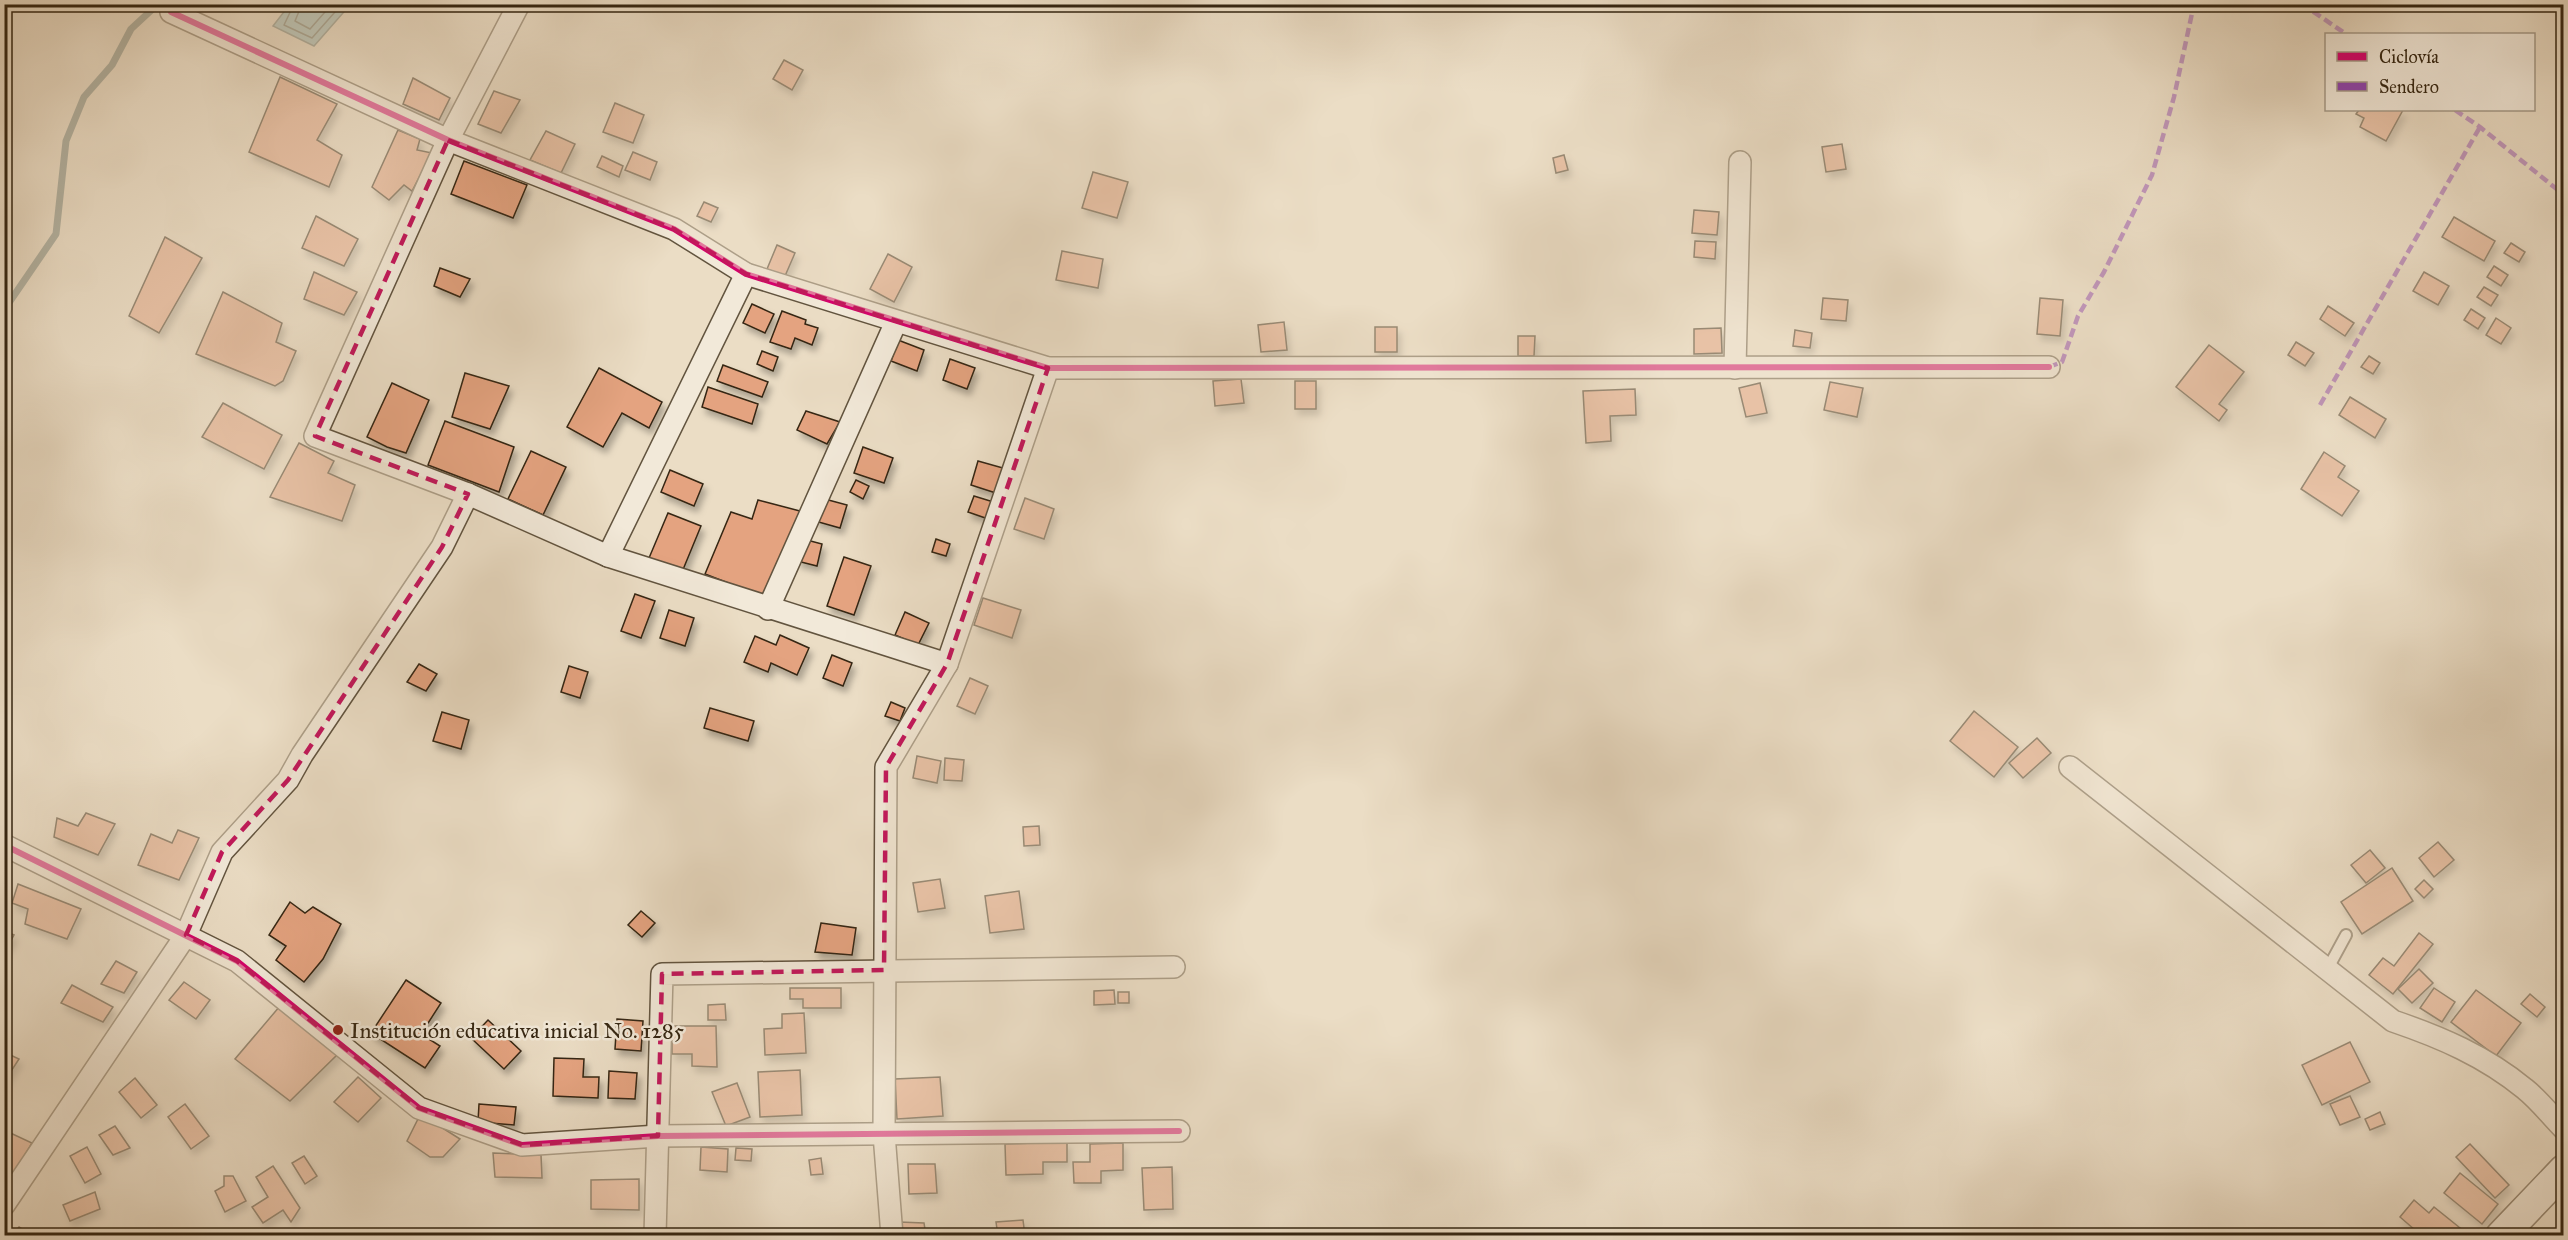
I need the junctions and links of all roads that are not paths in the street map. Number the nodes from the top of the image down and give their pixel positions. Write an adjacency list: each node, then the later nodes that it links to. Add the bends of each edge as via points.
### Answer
1 (519, 4): 3 (street)
2 (171, 12): 3 (street)
3 (448, 140): 5 (street, via 674,229); 10 (street, via 315,436)
4 (1740, 162): 9 (street)
5 (746, 274): 6 (street); 11 (street)
6 (896, 322): 8 (street); 12 (street)
7 (2049, 367): 9 (street)
8 (1048, 368): 9 (street); 13 (street)
9 (1735, 368)
10 (468, 494): 11 (street); 16 (street, via 442,547 288,780 222,852)
11 (608, 556): 12 (street)
12 (768, 609): 13 (street)
13 (947, 664): 19 (street, via 886,767)
14 (2070, 767): 20 (street)
15 (4, 845): 16 (street)
16 (186, 935): 24 (street, via 237,961 418,1108 522,1145); 26 (street)
17 (2346, 935): 20 (lane)
18 (1174, 966): 19 (street)
19 (884, 970): 23 (street); 24 (street, via 662,974)
20 (2327, 970): 21 (street, via 2393,1021 2444,1039 2490,1064 2526,1089)
21 (2564, 1129)
22 (1179, 1131): 23 (street)
23 (884, 1134): 24 (street); 28 (street)
24 (658, 1137): 27 (street)
25 (2564, 1170): 29 (street)
26 (5, 1202)
27 (655, 1236)
28 (892, 1236)
29 (2501, 1236)

